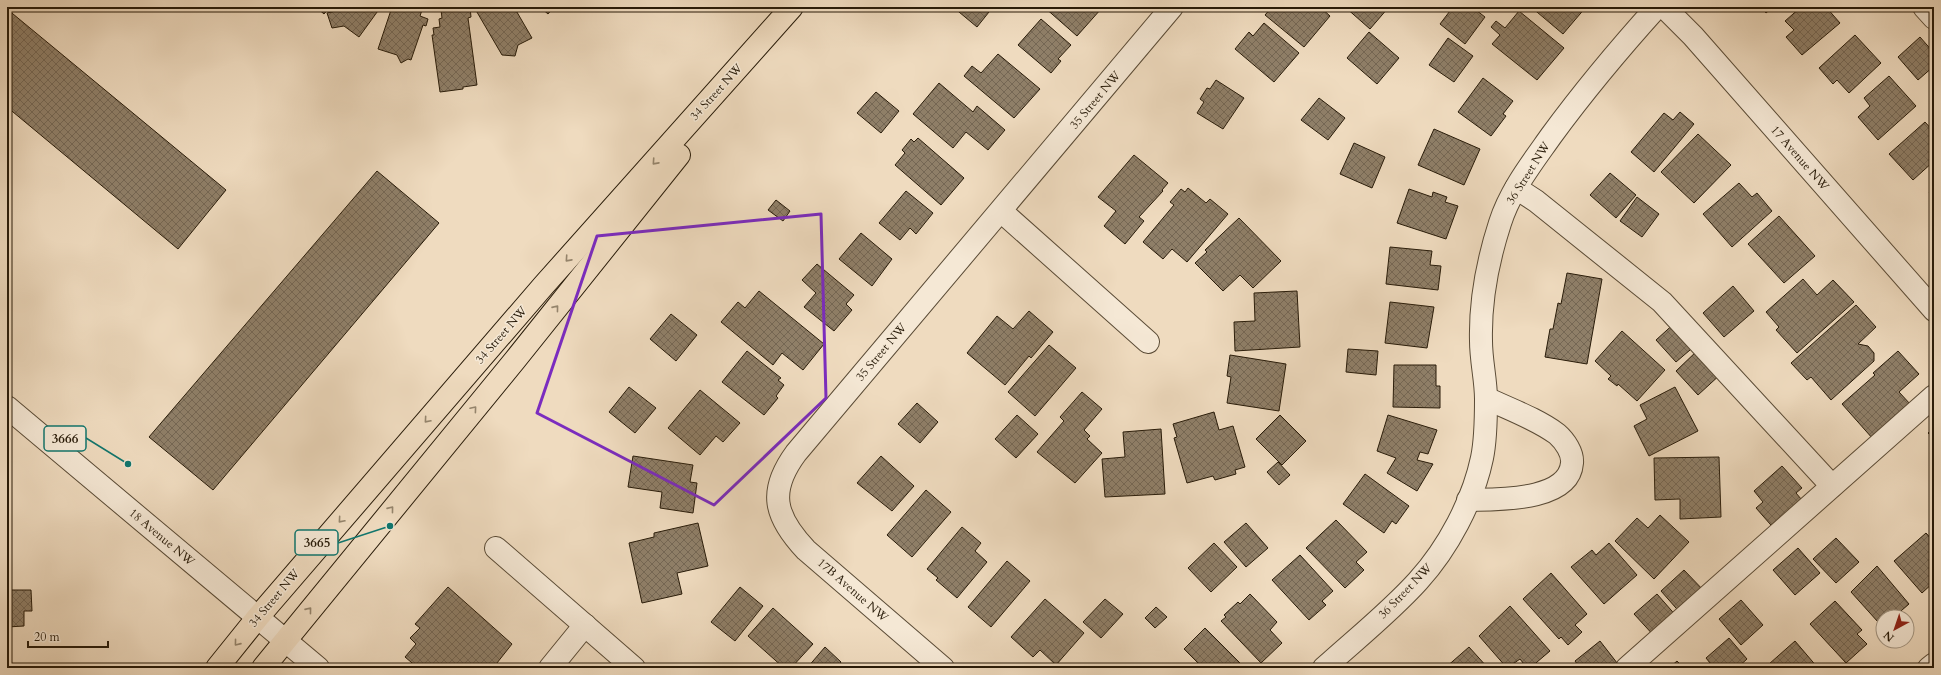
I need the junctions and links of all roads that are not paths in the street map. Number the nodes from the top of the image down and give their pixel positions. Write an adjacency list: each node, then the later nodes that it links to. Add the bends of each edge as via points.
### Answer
1 (792, 7): 19 (main road, 34 Street NW, one-way to 19, via 544,285)
2 (798, 7): 21 (main road, 34 Street NW, one-way to 2, via 515,360)
3 (1172, 7): 9 (street, 35 Street NW)
4 (1657, 7): 8 (street, 36 Street NW, via 1607,64 1552,135)
5 (1664, 7): 10 (street, 17 Avenue NW)
6 (1924, 7): 7 (street)
7 (1934, 18)
8 (1516, 188): 13 (street, 36 Street NW, via 1501,221 1491,254 1483,306 1481,342); 15 (street, via 1536,201 1662,302)
9 (1001, 211): 11 (street); 17 (street, 35 Street NW, via 796,453 783,474)
10 (1934, 310)
11 (1148, 342)
12 (1934, 396): 15 (street)
13 (1486, 398): 16 (street, 36 Street NW, via 1482,457); 16 (street, via 1558,435 1572,457 1571,468 1565,479 1544,492 1515,498)
14 (7, 407): 19 (street, 18 Avenue NW)
15 (1832, 486): 30 (street)
16 (1468, 500): 29 (street, 36 Street NW, via 1453,531 1419,580)
17 (777, 502): 28 (street, 17B Avenue NW, via 785,525 806,550)
18 (496, 548): 20 (street)
19 (258, 617): 21 (street, 18 Avenue NW); 23 (main road, 34 Street NW, one-way to 23)
20 (585, 625): 26 (street); 27 (street)
21 (285, 641): 24 (main road, 34 Street NW); 25 (street, 18 Avenue NW)
22 (1934, 664): 31 (street)
23 (217, 668)
24 (262, 668)
25 (318, 668)
26 (550, 668)
27 (634, 668)
28 (943, 668)
29 (1324, 668)
30 (1626, 668)
31 (1929, 668)

